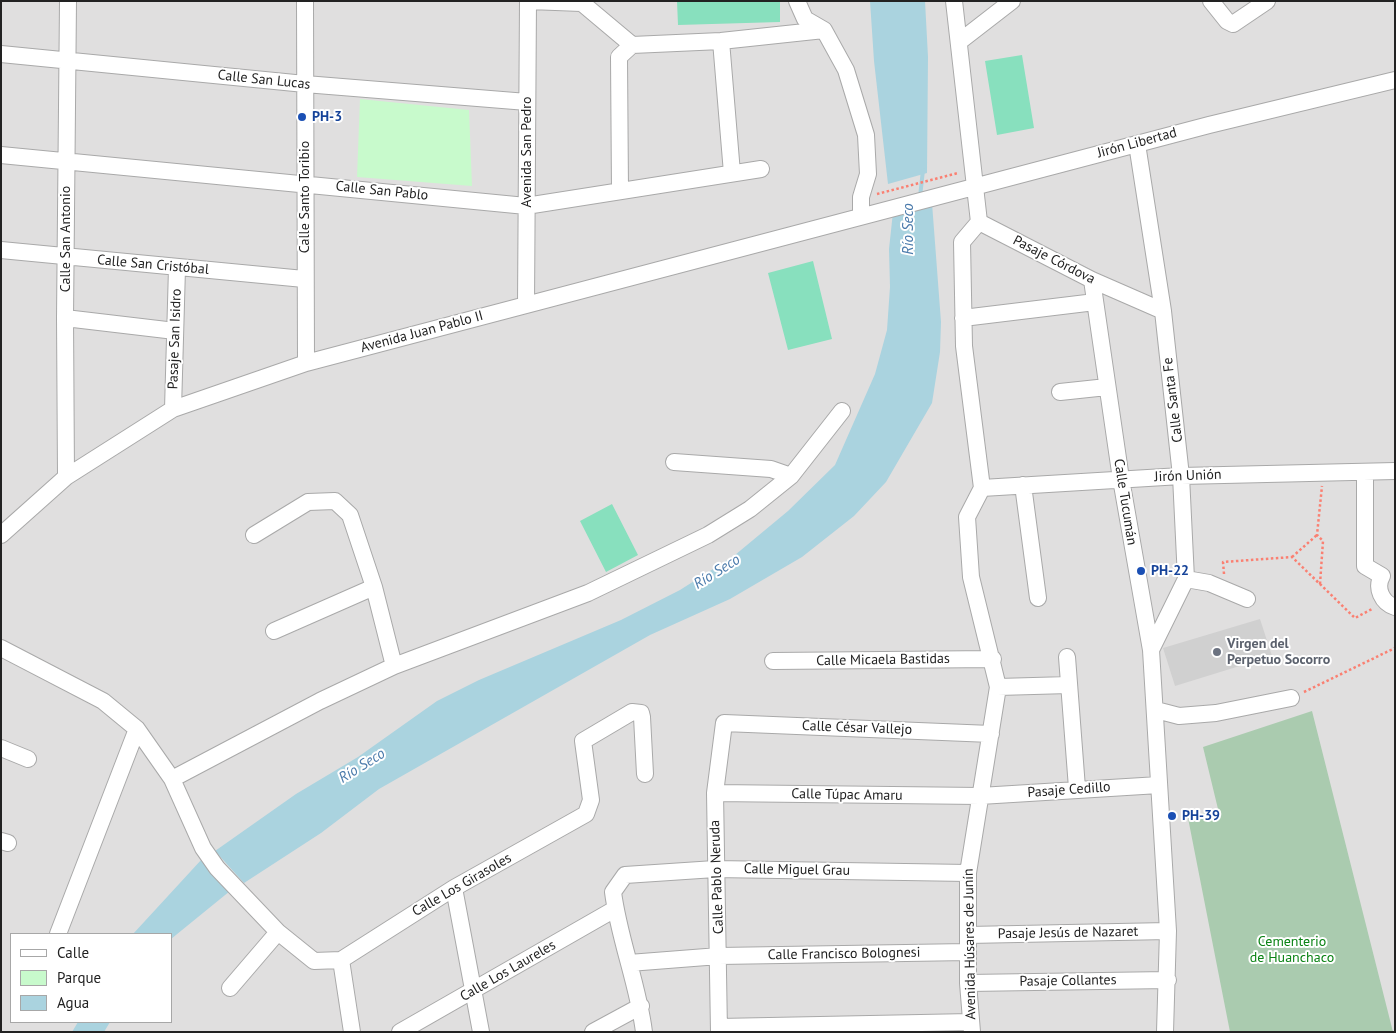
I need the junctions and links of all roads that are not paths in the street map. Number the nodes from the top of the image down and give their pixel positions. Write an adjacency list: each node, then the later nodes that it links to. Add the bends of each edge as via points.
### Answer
1 (68, 1): 14 (street, Calle San Antonio)
2 (305, 1): 16 (street, Calle Santo Toribio)
3 (528, 1): 12 (street, via 582,3); 17 (street, Avenida San Pedro)
4 (797, 1): 9 (street, via 805,19)
5 (954, 1): 11 (street)
6 (1012, 1): 11 (street)
7 (1211, 1): 8 (street, via 1233,24)
8 (1267, 1)
9 (824, 30): 10 (street); 28 (street, via 846,70 866,135 868,174 861,197)
10 (721, 41): 12 (street); 22 (street)
11 (959, 42): 24 (street)
12 (632, 45): 25 (street, via 619,57)
13 (1, 54): 14 (street, Calle San Lucas)
14 (69, 60): 16 (street, Calle San Lucas); 20 (street, Calle San Antonio)
15 (1395, 80): 18 (street, Jirón Libertad)
16 (305, 84): 17 (street, Calle San Lucas); 23 (street, Calle Santo Toribio)
17 (527, 102): 26 (street, Avenida San Pedro)
18 (1137, 144): 24 (street, Jirón Libertad); 37 (street, Calle Santa Fe)
19 (1, 155): 20 (street, Calle San Pablo)
20 (66, 161): 23 (street, Calle San Pablo); 31 (street, Calle San Antonio)
21 (761, 169): 22 (street, Calle San Pablo)
22 (732, 173): 25 (street, Calle San Pablo)
23 (305, 184): 26 (street, Calle San Pablo); 33 (street, Calle Santo Toribio)
24 (975, 186): 27 (street, Jirón Libertad); 29 (street)
25 (620, 191): 26 (street, Calle San Pablo)
26 (526, 206): 36 (street, Avenida San Pedro)
27 (881, 210): 28 (street, Avenida Juan Pablo II)
28 (861, 215): 36 (street, Avenida Juan Pablo II)
29 (979, 222): 34 (street, Pasaje Córdova); 39 (street, via 962,242)
30 (1, 250): 31 (street, Calle San Cristóbal)
31 (66, 257): 32 (street, Calle San Cristóbal); 38 (street, Calle San Antonio)
32 (177, 268): 33 (street, Calle San Cristóbal); 40 (street, Pasaje San Isidro)
33 (304, 279): 41 (street, Calle Santo Toribio)
34 (1092, 280): 35 (street, Calle Tucumán); 37 (street, Pasaje Córdova)
35 (1095, 302): 39 (street); 42 (street, Calle Tucumán)
36 (526, 304): 41 (street, Avenida Juan Pablo II)
37 (1162, 311): 50 (street, Calle Santa Fe)
38 (65, 318): 40 (street); 51 (street, Calle San Antonio)
39 (963, 318): 54 (street)
40 (175, 331): 44 (street, Pasaje San Isidro)
41 (306, 363): 44 (street, Avenida Juan Pablo II)
42 (1107, 387): 43 (street); 52 (street, Calle Tucumán)
43 (1060, 392)
44 (173, 409): 51 (street, Avenida Juan Pablo II)
45 (842, 411): 49 (street)
46 (674, 462): 49 (street, via 771,469)
47 (1365, 472): 48 (street, Jirón Unión); 50 (street, Jirón Unión); 57 (street, via 1366,566)
48 (1395, 472)
49 (791, 476): 69 (street, via 750,509 700,539 588,593)
50 (1182, 476): 52 (street, Jirón Unión); 58 (street, Calle Santa Fe)
51 (66, 477): 55 (street, Avenida Juan Pablo II)
52 (1120, 479): 53 (street, Jirón Unión); 65 (street, Calle Tucumán)
53 (1024, 485): 54 (street, Jirón Unión); 60 (street)
54 (982, 488): 67 (street, Avenida Húsares de Junín, via 967,517 974,594)
55 (1, 535)
56 (254, 535): 59 (street, via 308,502 335,501 350,515)
57 (1388, 574): 62 (street, via 1379,588)
58 (1186, 579): 61 (street, via 1210,584); 65 (street, Calle Santa Fe)
59 (374, 587): 63 (street); 69 (street)
60 (1038, 598)
61 (1247, 599)
62 (1390, 604)
63 (274, 631)
64 (1, 648): 75 (street, via 103,701)
65 (1151, 650): 73 (street, Calle Tucumán)
66 (1067, 657): 70 (street)
67 (993, 659): 68 (street, Calle Micaela Bastidas); 71 (street, Avenida Húsares de Junín)
68 (773, 661)
69 (394, 666): 80 (street)
70 (1068, 685): 71 (street); 82 (street)
71 (998, 687): 76 (street, Avenida Húsares de Junín)
72 (1291, 698): 73 (street, via 1179,716)
73 (1156, 710): 81 (street, Calle Tucumán)
74 (724, 723): 76 (street, Calle César Vallejo); 83 (street, Calle Pablo Neruda)
75 (137, 729): 80 (street); 91 (street)
76 (991, 734): 84 (street, Avenida Húsares de Junín)
77 (1, 748): 78 (street)
78 (28, 759)
79 (645, 774): 87 (street, Calle Los Girasoles, via 642,717 641,713 632,712 582,741 591,800 586,814)
80 (172, 779): 90 (street, via 203,848 217,868)
81 (1159, 785): 82 (street, Pasaje Cedillo); 89 (street, Calle Tucumán)
82 (1077, 788): 84 (street, Pasaje Cedillo)
83 (715, 793): 84 (street, Calle Túpac Amaru); 85 (street, Calle Pablo Neruda)
84 (980, 796): 86 (street, Avenida Húsares de Junín)
85 (715, 869): 86 (street, Calle Miguel Grau); 88 (street, Calle Miguel Grau, via 625,875 613,892); 94 (street, Calle Pablo Neruda)
86 (968, 873): 92 (street, Avenida Húsares de Junín)
87 (454, 888): 95 (street, Calle Los Girasoles); 100 (street)
88 (615, 909): 96 (street); 100 (street, Calle Los Laureles)
89 (1168, 931): 92 (street, Pasaje Jesús de Nazaret); 97 (street, Calle Tucumán)
90 (278, 932): 95 (street, via 314,961); 99 (street)
91 (58, 933)
92 (968, 935): 93 (street, Avenida Húsares de Junín)
93 (968, 952): 94 (street, Calle Francisco Bolognesi); 98 (street, Avenida Húsares de Junín)
94 (719, 956): 96 (street, Calle Francisco Bolognesi); 103 (street, Calle Pablo Neruda)
95 (340, 960): 104 (street)
96 (630, 963): 101 (street)
97 (1168, 980): 98 (street, Pasaje Collantes); 109 (street, Calle Tucumán)
98 (968, 982): 102 (street, Avenida Húsares de Junín)
99 (230, 988)
100 (474, 991): 105 (street, Calle Los Laureles); 106 (street)
101 (641, 1006): 107 (street); 108 (street)
102 (971, 1027): 103 (street)
103 (719, 1029)
104 (352, 1032)
105 (400, 1032)
106 (481, 1032)
107 (593, 1032)
108 (644, 1032)
109 (1165, 1032)

